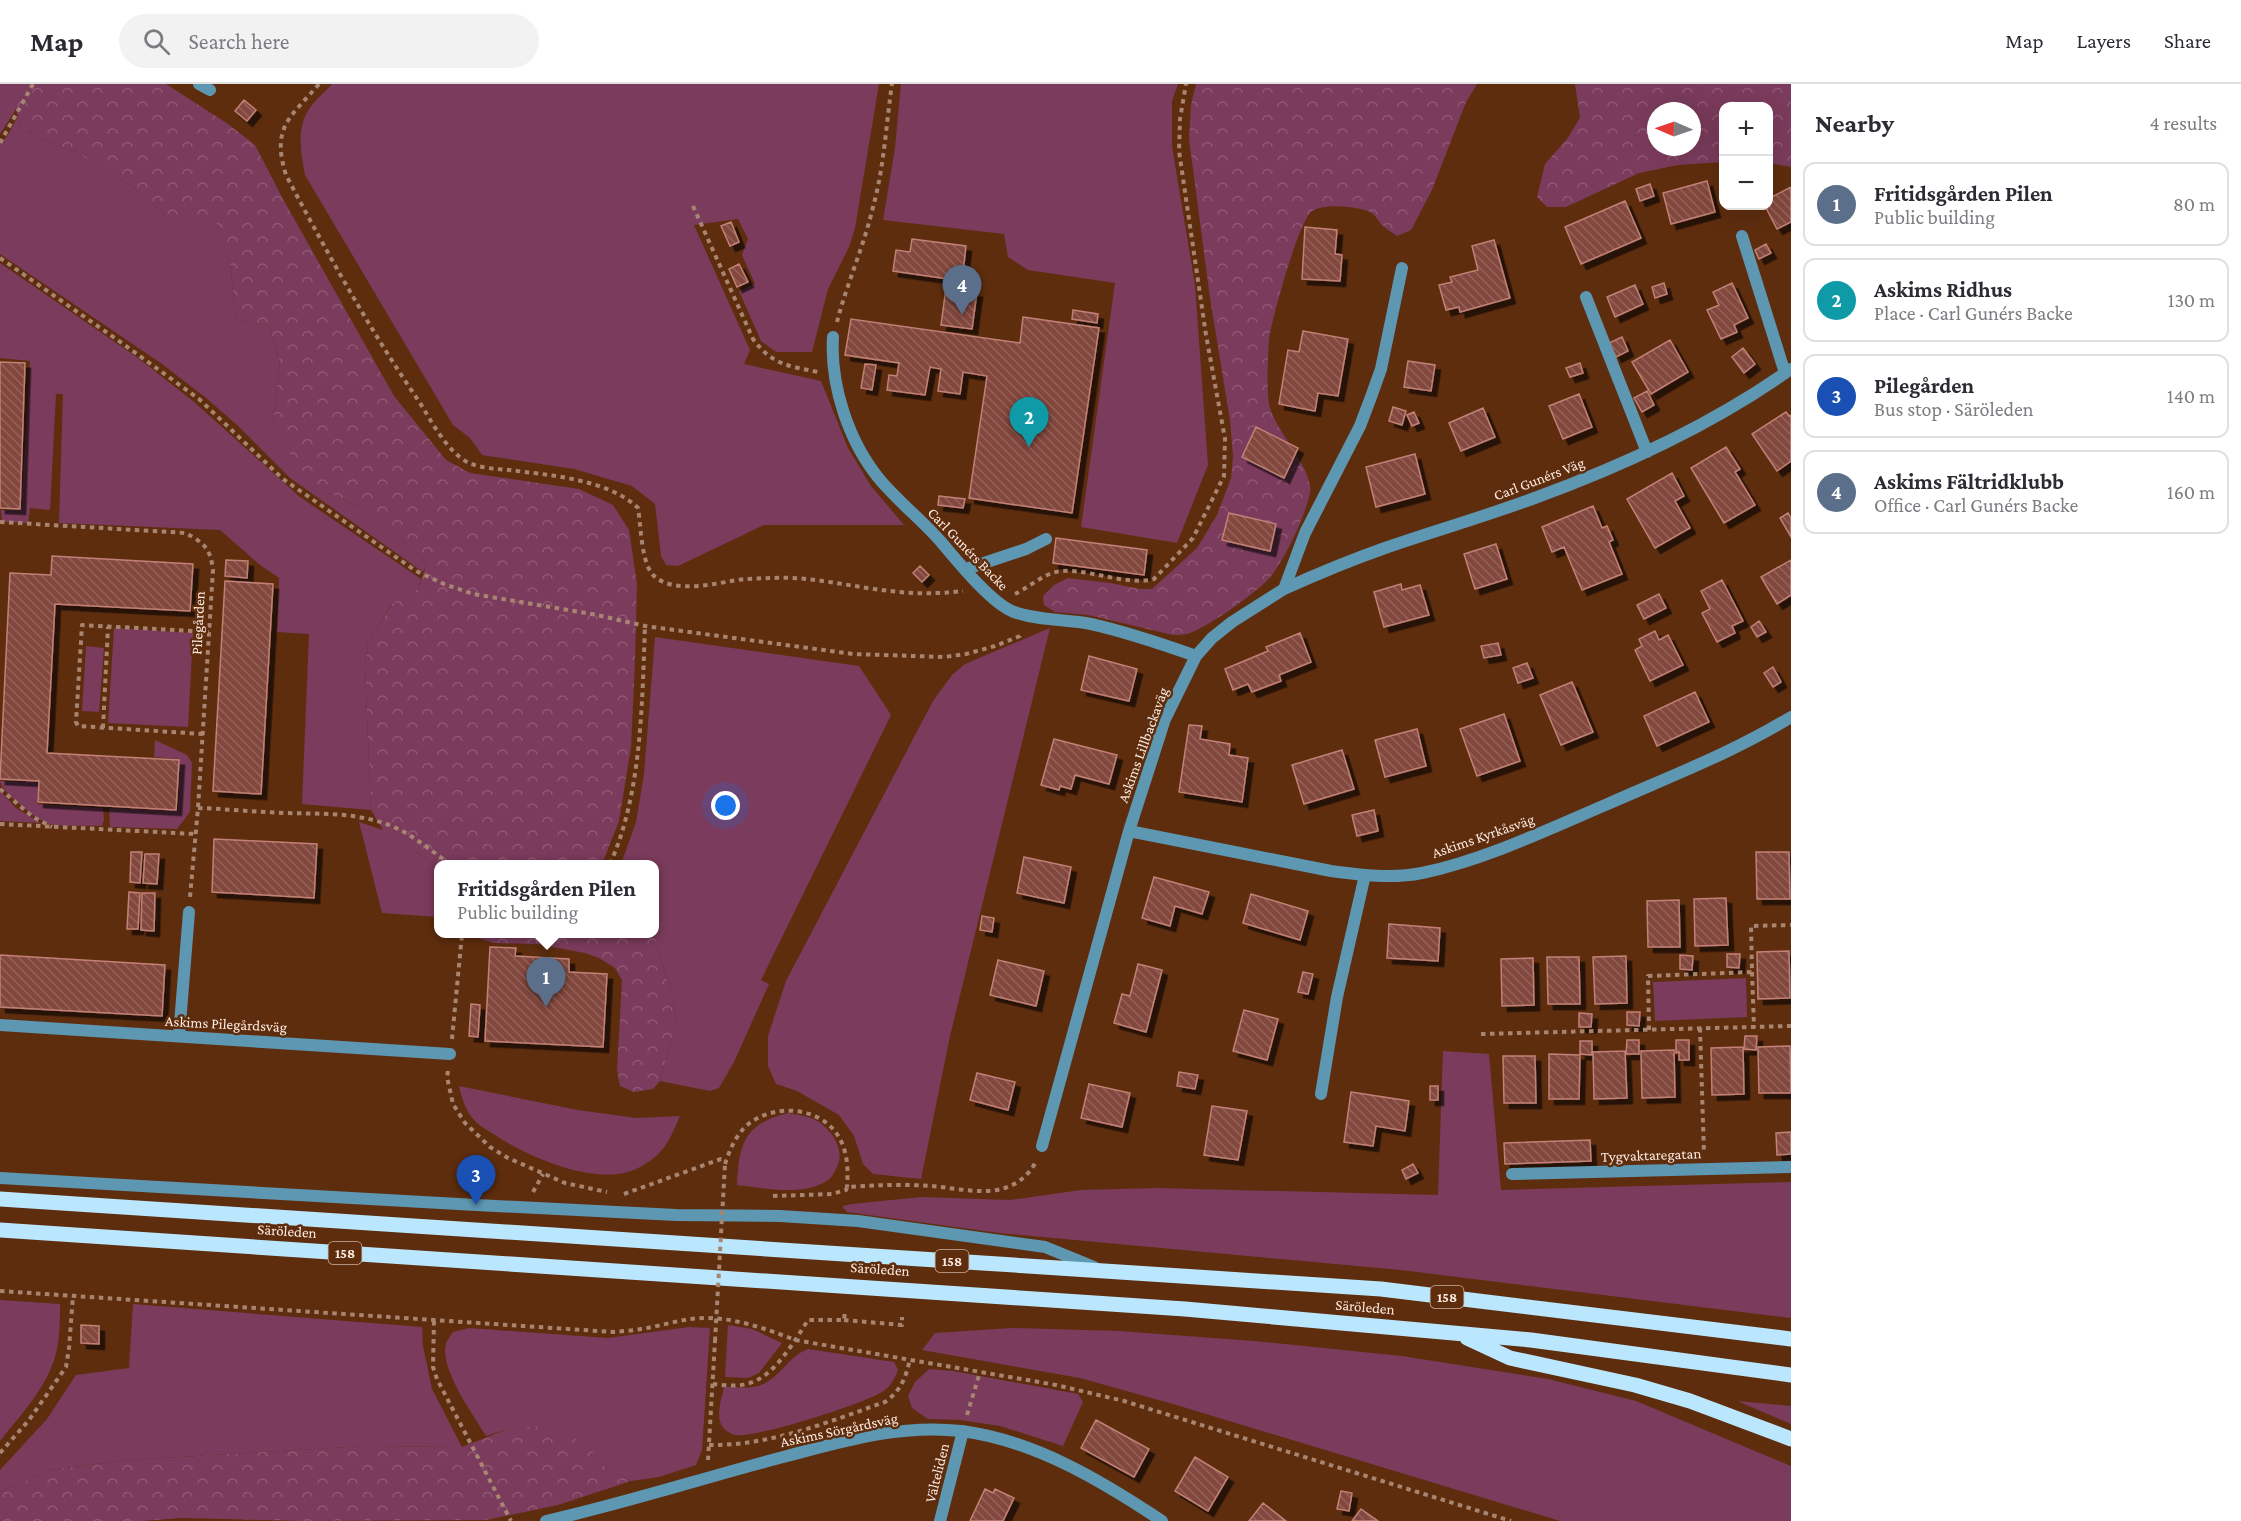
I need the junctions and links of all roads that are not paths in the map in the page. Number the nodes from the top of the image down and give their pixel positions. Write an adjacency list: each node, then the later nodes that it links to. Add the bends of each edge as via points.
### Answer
1 (1742, 236): 5 (street)
2 (1402, 268): 9 (street, via 1381,369 1371,397 1305,533)
3 (1586, 297): 6 (street)
4 (833, 337): 8 (street, Carl Gunérs Backe, via 834,374 842,406 868,463)
5 (1788, 371): 6 (street, Carl Gunérs Väg, via 1711,421)
6 (1647, 452): 9 (street, Carl Gunérs Väg, via 1534,498 1386,547)
7 (1046, 539): 8 (street)
8 (966, 569): 10 (street, Carl Gunérs Backe, via 1013,612 1090,624)
9 (1284, 589): 10 (street, Askims Lillbackaväg, via 1232,622)
10 (1196, 656): 12 (street, Askims Lillbackaväg, via 1165,719)
11 (1791, 717): 13 (street, Askims Kyrkåsväg, via 1722,754 1542,832 1454,865 1420,873)
12 (1129, 831): 13 (street, Askims Kyrkåsväg); 19 (street, Askims Lillbackaväg)
13 (1365, 875): 18 (street, via 1337,997)
14 (189, 912): 16 (street)
15 (0, 1025): 16 (street, Askims Pilegårdsväg)
16 (179, 1036): 17 (street, Askims Pilegårdsväg)
17 (450, 1054)
18 (1321, 1094)
19 (1041, 1146)
20 (1791, 1167): 21 (street, Tygvaktaregatan)
21 (1512, 1174)
22 (0, 1178): 25 (street, via 476,1205 858,1221 1045,1247)
23 (0, 1200): 25 (main road, Säröleden / 158)
24 (0, 1230): 26 (main road, Säröleden / 158, via 1185,1308)
25 (1101, 1270): 27 (main road, Säröleden / 158, via 1381,1288)
26 (1459, 1334): 28 (main road, Säröleden / 158, via 1531,1340); 30 (main road, via 1510,1358 1635,1385)
27 (1791, 1339)
28 (1791, 1376)
29 (964, 1428): 31 (street, Askims Sörgårdsväg, via 880,1434); 32 (street, Välteliden); 33 (street, Askims Sörgårdsväg, via 1040,1452)
30 (1791, 1439)
31 (546, 1521)
32 (940, 1521)
33 (1162, 1521)

